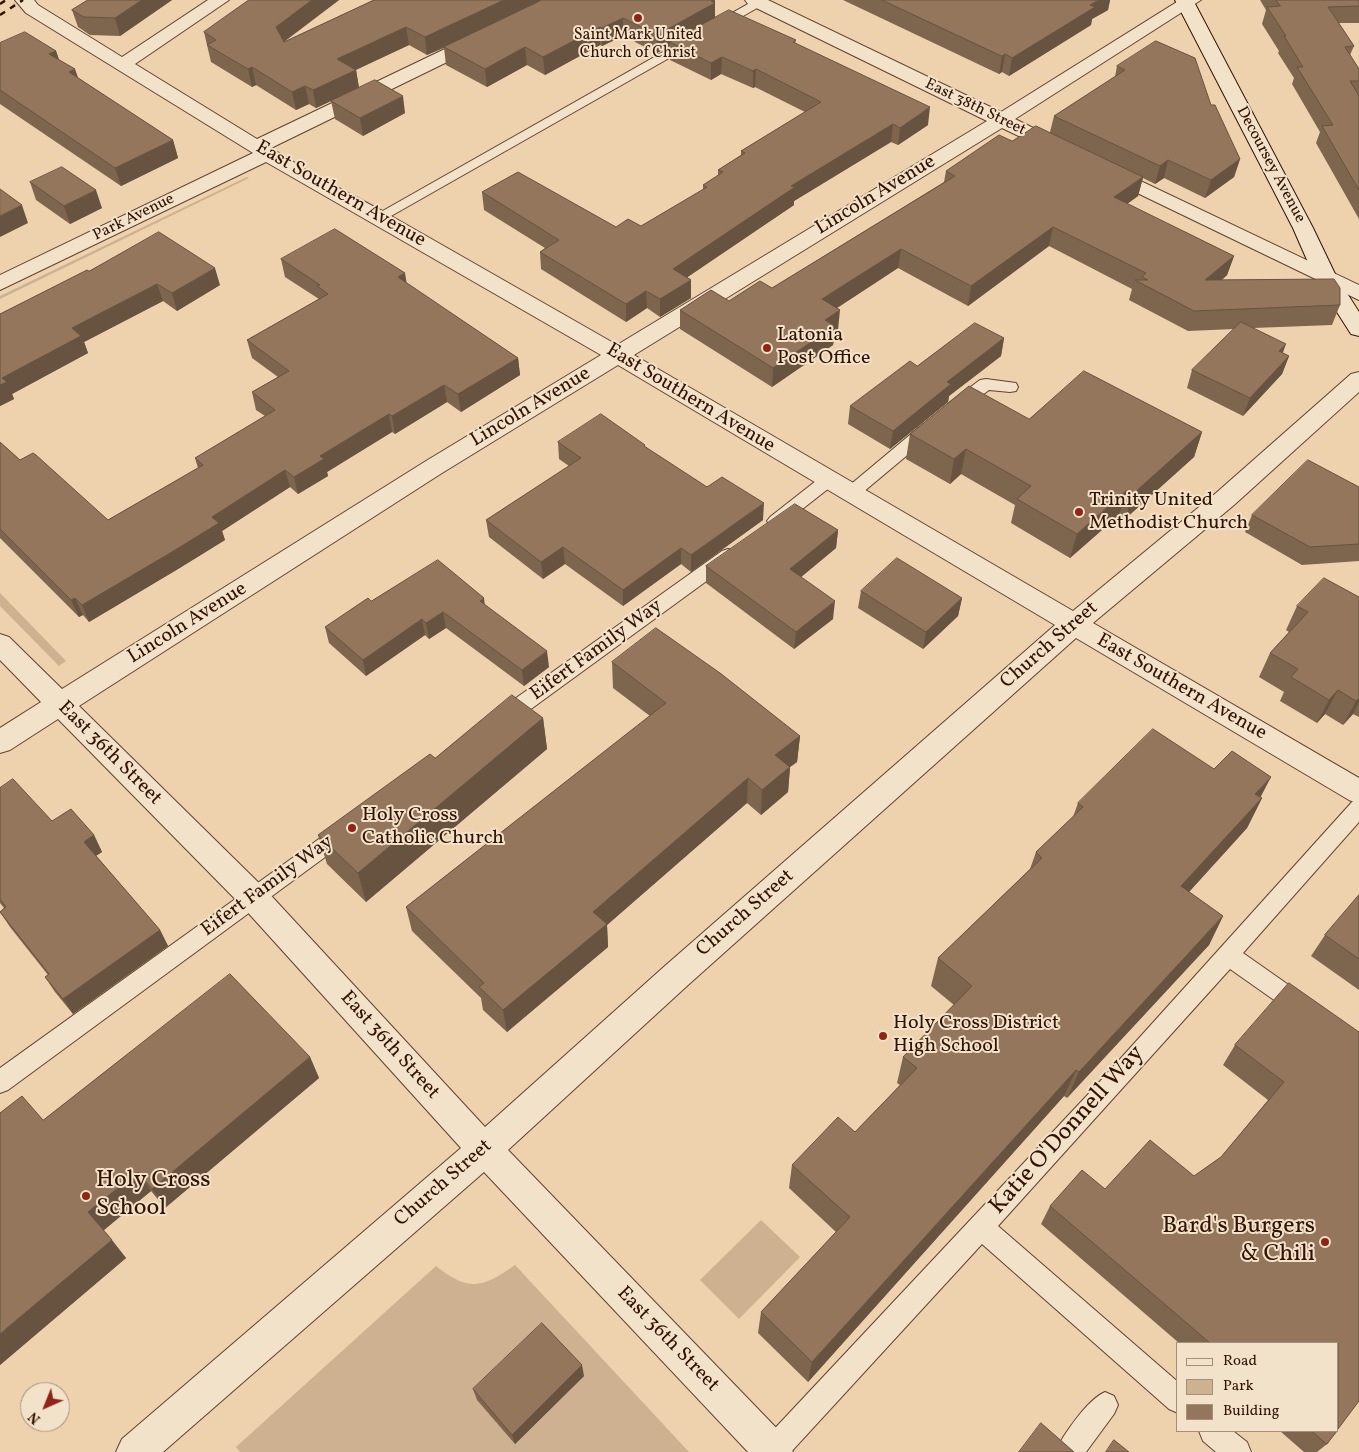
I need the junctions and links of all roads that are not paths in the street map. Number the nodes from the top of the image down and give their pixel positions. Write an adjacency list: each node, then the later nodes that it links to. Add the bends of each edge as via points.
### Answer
1 (24, 0): 6 (street, East Southern Avenue, via 32,10)
2 (220, 0): 6 (street)
3 (1187, 1): 7 (street, Lincoln Avenue); 10 (street, Decoursey Avenue)
4 (757, 2): 7 (street, East 38th Street); 9 (lane)
5 (492, 33): 8 (street, Park Avenue)
6 (123, 64): 8 (street, East Southern Avenue)
7 (1000, 121): 10 (street, East 38th Street); 14 (street, Lincoln Avenue)
8 (262, 151): 9 (street, East Southern Avenue); 11 (street, Park Avenue)
9 (379, 217): 14 (street, East Southern Avenue)
10 (1325, 276): 12 (street, East 38th Street); 13 (street, Decoursey Avenue)
11 (0, 283)
12 (1359, 293)
13 (1359, 329)
14 (617, 356): 17 (street, East Southern Avenue); 23 (street, Lincoln Avenue, via 434,467)
15 (1359, 379): 21 (street, Church Street, via 1225,499)
16 (1010, 387): 18 (lane, via 995,384 980,387)
17 (827, 481): 18 (street, East Southern Avenue); 19 (lane)
18 (850, 494): 21 (street, East Southern Avenue)
19 (759, 533)
20 (743, 545): 24 (lane, Eifert Family Way)
21 (1073, 625): 26 (street, East Southern Avenue); 33 (street, Church Street, via 684,968)
22 (0, 644): 23 (street, East 36th Street)
23 (59, 705): 25 (street, Lincoln Avenue); 29 (street, East 36th Street)
24 (488, 729)
25 (0, 742)
26 (1359, 792)
27 (1359, 808): 30 (lane, Katie O'Donnell Way)
28 (362, 820): 29 (lane, Eifert Family Way)
29 (253, 897): 32 (lane, Eifert Family Way); 33 (street, East 36th Street)
30 (1228, 955): 31 (lane); 34 (lane, Katie O'Donnell Way)
31 (1320, 1020)
32 (0, 1082)
33 (485, 1149): 38 (street, East 36th Street); 39 (street, Church Street)
34 (981, 1227): 35 (lane); 38 (lane, Katie O'Donnell Way)
35 (1176, 1398)
36 (1104, 1405): 40 (lane)
37 (1214, 1432): 41 (lane)
38 (774, 1451)
39 (136, 1452)
40 (1069, 1452)
41 (1237, 1452)

